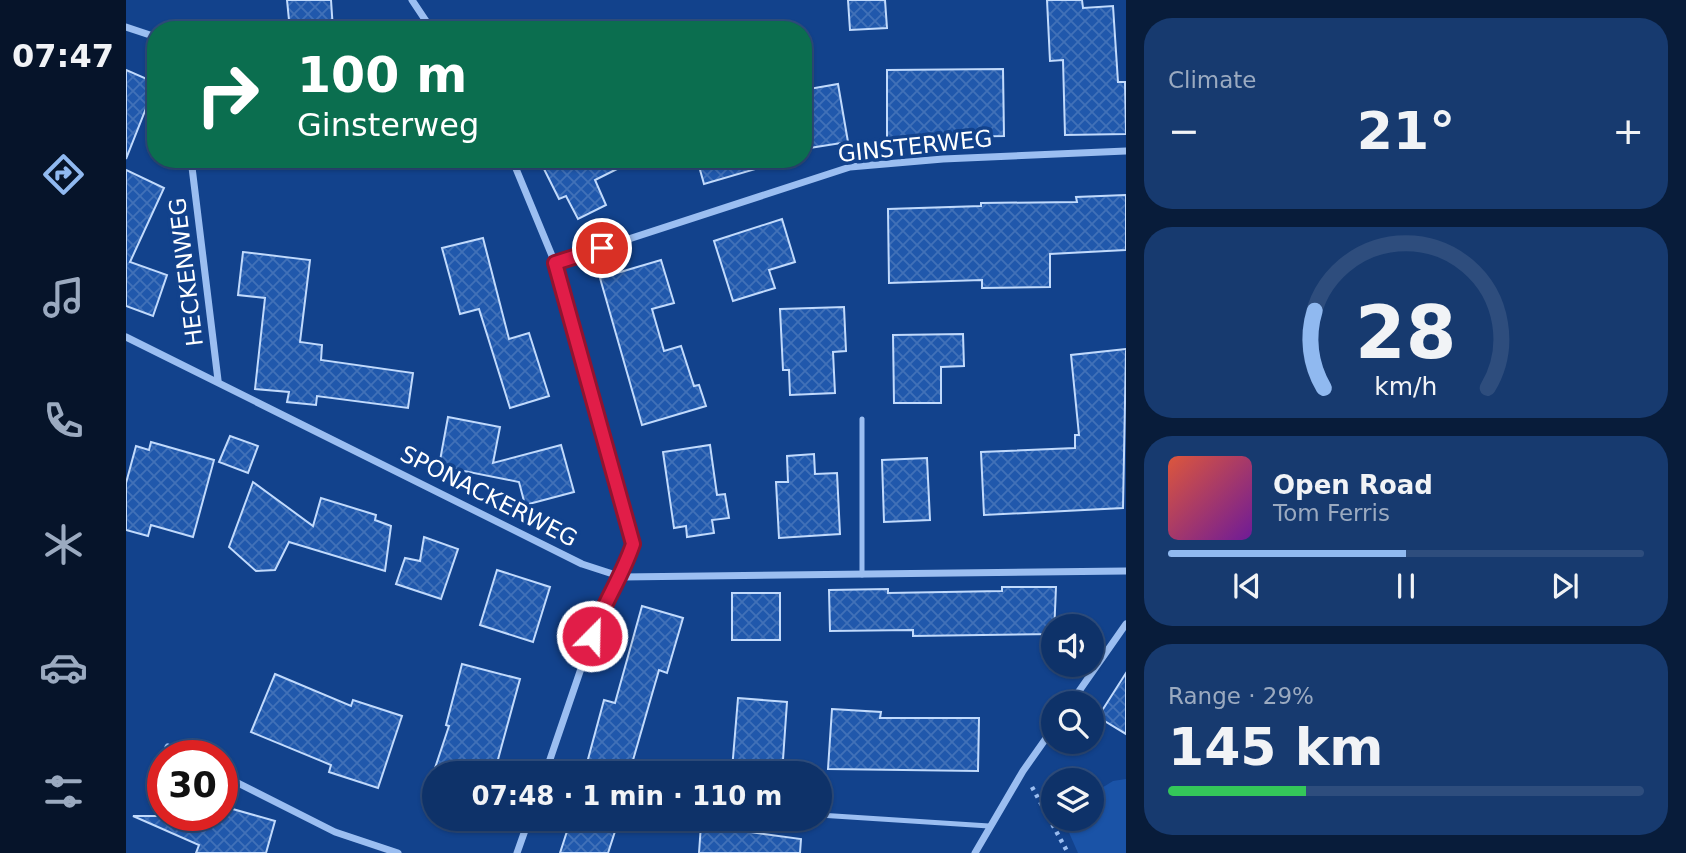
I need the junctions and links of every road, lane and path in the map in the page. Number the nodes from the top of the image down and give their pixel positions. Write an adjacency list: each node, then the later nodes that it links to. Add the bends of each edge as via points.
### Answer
1 (412, 0): 2 (street)
2 (426, 21)
3 (126, 27): 4 (street)
4 (147, 34)
5 (1126, 151): 8 (street, GINSTERWEG, via 850,167)
6 (192, 168): 10 (street, HECKENWEG)
7 (516, 168): 8 (street)
8 (555, 263): 14 (street, via 633,544)
9 (126, 337): 10 (street, SPONACKERWEG)
10 (218, 380): 14 (street, SPONACKERWEG, via 582,564)
11 (862, 419): 13 (lane)
12 (1126, 571): 13 (street, SPONACKERWEG)
13 (862, 575): 14 (street, SPONACKERWEG)
14 (622, 577): 18 (street, via 600,613)
15 (1126, 624): 16 (street)
16 (1079, 691)
17 (1041, 745): 19 (street)
18 (549, 761)
19 (1023, 771): 22 (street); 27 (path)
20 (238, 783): 24 (street, via 335,832)
21 (832, 816): 22 (lane)
22 (989, 827): 26 (street)
23 (525, 831): 25 (street)
24 (398, 853)
25 (517, 853)
26 (975, 853)
27 (1068, 853)

